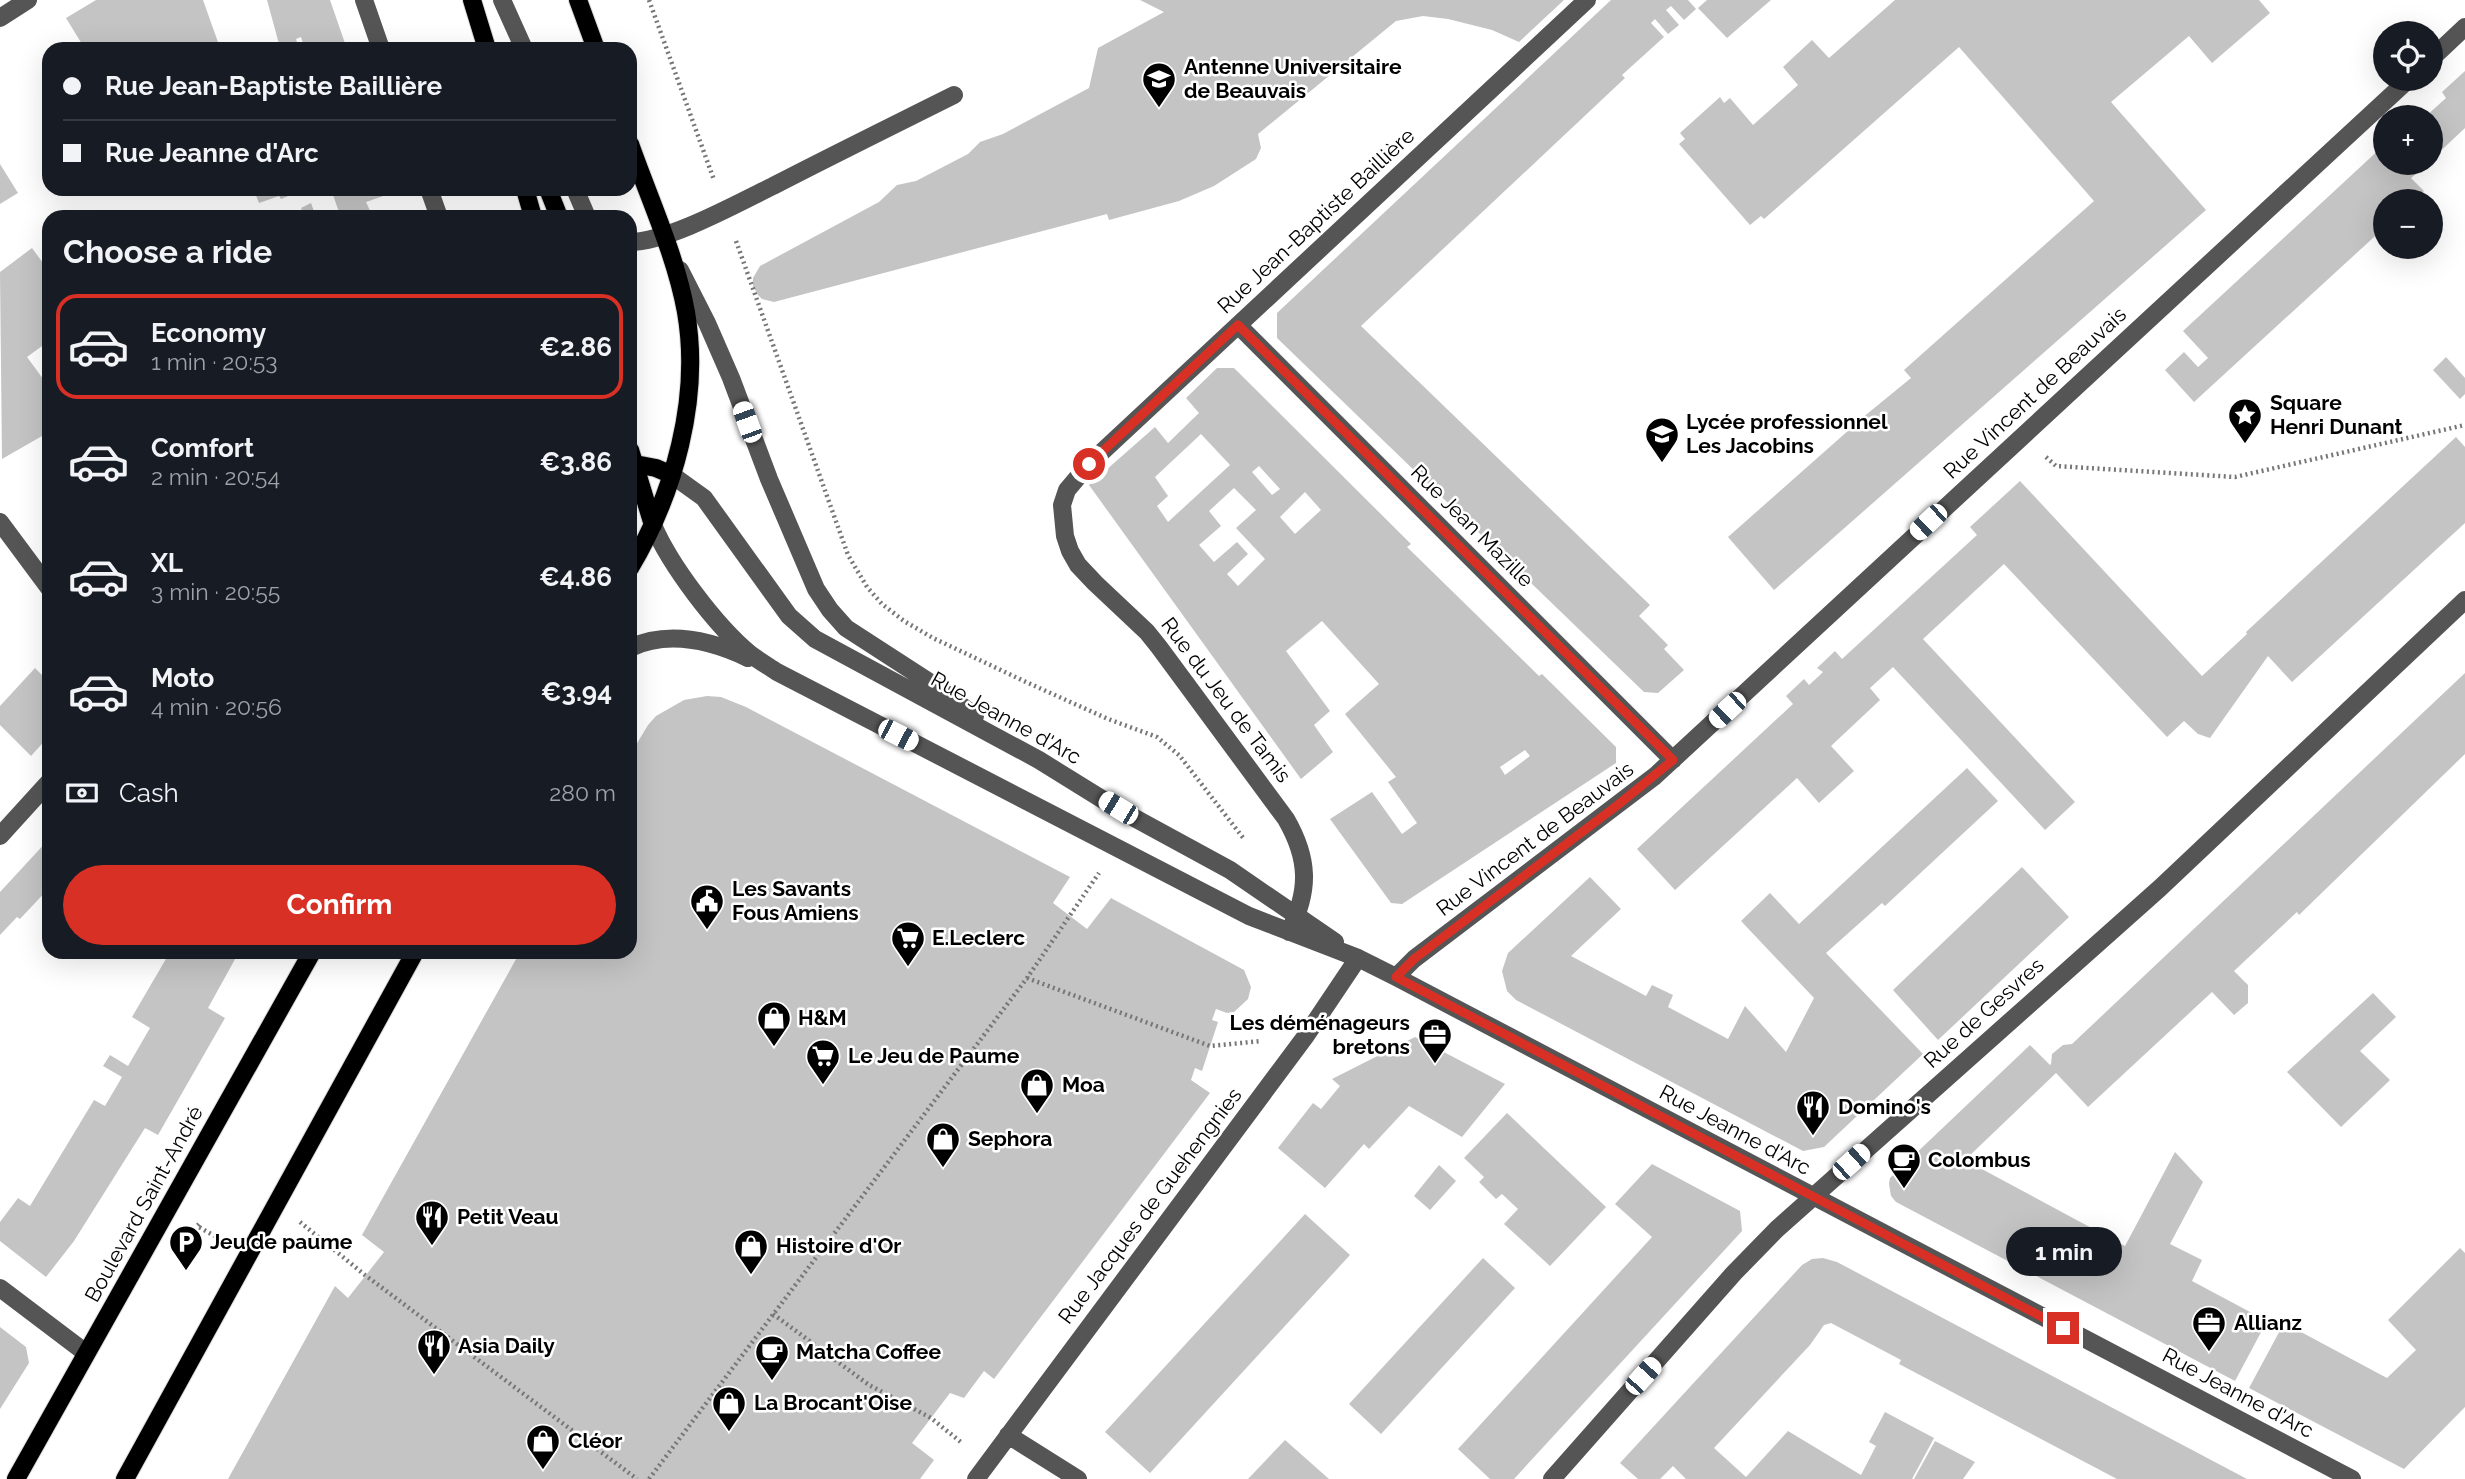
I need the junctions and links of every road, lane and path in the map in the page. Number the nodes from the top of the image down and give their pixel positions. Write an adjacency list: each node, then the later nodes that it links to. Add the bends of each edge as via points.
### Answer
1 (28, 0): 7 (street)
2 (364, 0): 9 (street)
3 (472, 0): 10 (main road)
4 (502, 0): 11 (street)
5 (578, 0): 12 (main road)
6 (1587, 0): 19 (street, Rue Jean-Baptiste Baillière)
7 (0, 18)
8 (2465, 27): 13 (street)
9 (379, 42)
10 (485, 42)
11 (521, 42)
12 (593, 42)
13 (2443, 48)
14 (2396, 91): 22 (street, Rue Vincent de Beauvais)
15 (954, 95): 17 (street)
16 (637, 164): 17 (main road)
17 (663, 236): 18 (street); 24 (main road, via 686,311 689,349 688,398); 34 (street, via 726,367 802,561 830,610 846,628 934,685)
18 (637, 242)
19 (1238, 325): 26 (street, Rue Jean-Baptiste Baillière); 35 (street, Rue Jean Mazille)
20 (798, 420): 39 (path, via 848,555 881,604 933,638 1157,737 1179,755 1248,844)
21 (2465, 425): 22 (path, via 2235,477 2056,466)
22 (2022, 436): 35 (street, Rue Vincent de Beauvais)
23 (637, 460): 24 (main road)
24 (672, 475): 28 (main road); 34 (street, Rue Jeanne d'Arc, via 704,499 802,629)
25 (637, 476): 28 (main road)
26 (1076, 477): 40 (street, Rue du Jeu de Tamis, via 1062,505 1065,536 1078,565 1160,647 1297,838 1303,855 1304,891)
27 (0, 522): 30 (street)
28 (653, 524): 29 (main road); 33 (street, Rue Jeanne d'Arc, via 673,564 728,633)
29 (637, 555)
30 (42, 579)
31 (2465, 600): 47 (street, Rue de Gesvres, via 2160,888)
32 (637, 646): 33 (street, via 670,639 698,641)
33 (777, 672): 38 (street, Rue Jeanne d'Arc)
34 (1014, 746): 39 (street, Rue Jeanne d'Arc)
35 (1673, 760): 44 (street, Rue Vincent de Beauvais)
36 (42, 790): 37 (street)
37 (0, 836)
38 (1116, 848): 40 (street, Rue Jeanne d'Arc, via 1249,916); 45 (path)
39 (1230, 870): 40 (street, Rue Jeanne d'Arc)
40 (1293, 924): 41 (street, Rue Jeanne d'Arc)
41 (1357, 958): 44 (street, Rue Jeanne d'Arc); 54 (street, Rue Jacques de Guehengnies, via 1305,1037)
42 (308, 959): 53 (main road, Boulevard Saint-André)
43 (411, 959): 48 (main road)
44 (1396, 977): 47 (street, Rue Jeanne d'Arc)
45 (1027, 978): 46 (path); 52 (path)
46 (1210, 1046)
47 (1813, 1196): 62 (street, Rue de Gesvres, via 1753,1252); 63 (street, Rue Jeanne d'Arc)
48 (278, 1204): 57 (main road); 58 (path)
49 (204, 1216): 50 (path, via 197,1226 221,1240)
50 (227, 1229)
51 (0, 1289): 53 (street)
52 (773, 1314): 55 (path, via 870,1385 931,1418); 59 (path)
53 (86, 1353): 56 (main road, Boulevard Saint-André)
54 (1008, 1435): 55 (street, Rue Jacques de Guehengnies); 61 (street)
55 (988, 1463): 60 (street, Rue Jacques de Guehengnies)
56 (16, 1479)
57 (125, 1479)
58 (637, 1479)
59 (649, 1479)
60 (976, 1479)
61 (1078, 1479)
62 (1552, 1479)
63 (2353, 1479)

